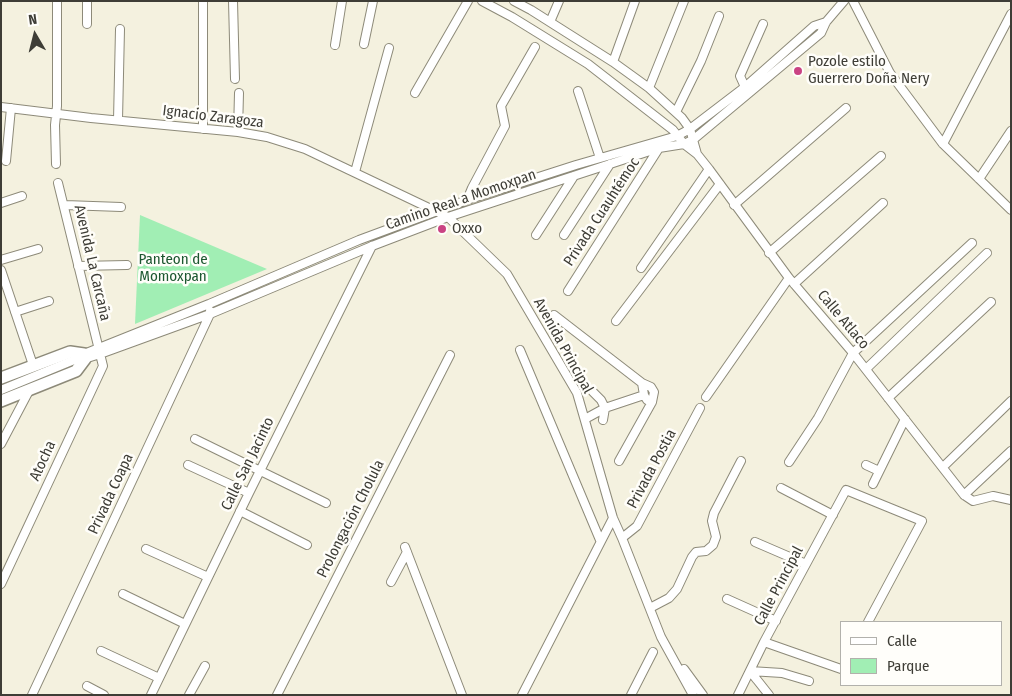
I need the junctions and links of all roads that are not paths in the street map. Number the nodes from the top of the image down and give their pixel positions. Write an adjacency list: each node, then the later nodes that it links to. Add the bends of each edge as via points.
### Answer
1 (57, 1): 41 (street)
2 (87, 1): 21 (street)
3 (203, 1): 43 (street)
4 (234, 1): 31 (street)
5 (342, 1): 24 (street)
6 (373, 1): 25 (street)
7 (468, 1): 36 (street)
8 (482, 1): 30 (street, Calle Atlaco)
9 (514, 1): 16 (street)
10 (534, 1): 16 (street)
11 (559, 1): 19 (street)
12 (635, 1): 29 (street)
13 (684, 1): 33 (street)
14 (844, 1): 20 (street, Camino Real a Momoxpan)
15 (852, 1): 50 (street, via 890,73)
16 (531, 10): 19 (street)
17 (1011, 14): 50 (street)
18 (719, 16): 40 (street)
19 (550, 22): 28 (street)
20 (826, 22): 32 (street, Camino Real a Momoxpan, via 814,26); 48 (street, Camino Real a Momoxpan, via 821,33)
21 (87, 24)
22 (763, 24): 32 (street, via 740,76)
23 (120, 29): 42 (street)
24 (335, 44)
25 (364, 44)
26 (535, 47): 66 (street, via 501,106 506,126)
27 (390, 48): 60 (street)
28 (595, 51): 29 (street); 30 (street)
29 (612, 62): 33 (street)
30 (588, 64): 47 (street, Calle Atlaco)
31 (235, 79)
32 (744, 87): 44 (street, Camino Real a Momoxpan)
33 (649, 88): 40 (street)
34 (578, 91): 54 (street)
35 (239, 93): 46 (street)
36 (416, 93)
37 (1, 107): 38 (street, Ignacio Zaragoza)
38 (11, 108): 41 (street, Ignacio Zaragoza); 55 (street)
39 (846, 108): 70 (street)
40 (676, 112): 44 (street)
41 (56, 114): 42 (street, Ignacio Zaragoza); 56 (street)
42 (118, 120): 43 (street, Ignacio Zaragoza)
43 (203, 129): 46 (street, Ignacio Zaragoza)
44 (690, 129): 47 (street, Camino Real a Momoxpan); 48 (street)
45 (1011, 131): 62 (street)
46 (238, 132): 60 (street, Ignacio Zaragoza, via 305,149)
47 (677, 136): 49 (street, Calle Atlaco); 54 (street, Camino Real a Momoxpan)
48 (694, 139): 49 (street, Camino Real a Momoxpan); 52 (street)
49 (684, 144): 51 (street, Camino Real a Momoxpan); 52 (street, Calle Atlaco)
50 (943, 144): 62 (street)
51 (660, 148): 57 (street, Camino Real a Momoxpan); 88 (street, Privada Cuauhtémoc)
52 (696, 154): 59 (street, Calle Atlaco)
53 (881, 156): 80 (street)
54 (600, 158): 58 (street, Camino Real a Momoxpan)
55 (6, 162)
56 (56, 164)
57 (610, 164): 61 (street, Camino Real a Momoxpan); 75 (street)
58 (576, 165): 61 (street); 66 (street, Camino Real a Momoxpan)
59 (709, 169): 64 (street, Calle Atlaco); 85 (street)
60 (355, 172): 73 (street, Ignacio Zaragoza)
61 (577, 175): 74 (street, Camino Real a Momoxpan); 76 (street)
62 (978, 179): 72 (street)
63 (58, 183): 69 (street, Avenida La Carcaña)
64 (720, 184): 70 (street, Calle Atlaco); 95 (street)
65 (22, 196): 67 (street)
66 (467, 200): 73 (street, Camino Real a Momoxpan)
67 (1, 203)
68 (883, 203): 87 (street)
69 (64, 205): 71 (street); 84 (street, Avenida La Carcaña)
70 (734, 205): 80 (street, Calle Atlaco)
71 (121, 207)
72 (1011, 210)
73 (437, 211): 74 (street, Avenida Principal); 91 (street, Camino Real a Momoxpan, via 359,240)
74 (448, 217): 78 (street, Camino Real a Momoxpan); 116 (street, Avenida Principal, via 507,274 577,393)
75 (564, 234)
76 (536, 235)
77 (972, 242): 98 (street)
78 (372, 246): 93 (street, Camino Real a Momoxpan); 128 (street, Calle San Jacinto)
79 (38, 249): 82 (street)
80 (769, 253): 87 (street, Calle Atlaco)
81 (987, 253): 102 (street)
82 (1, 260)
83 (127, 265): 84 (street)
84 (78, 266): 97 (street, Avenida La Carcaña)
85 (641, 268)
86 (1, 270): 92 (street)
87 (792, 281): 98 (street, Calle Atlaco); 109 (street)
88 (568, 291)
89 (49, 301): 92 (street)
90 (991, 302): 110 (street)
91 (209, 304): 93 (street); 97 (street, Camino Real a Momoxpan)
92 (15, 312): 101 (street)
93 (210, 314): 97 (street, Camino Real a Momoxpan); 165 (street, Privada Coapa)
94 (554, 315): 104 (street)
95 (616, 322)
96 (520, 350): 140 (street)
97 (100, 351): 100 (street, Camino Real a Momoxpan); 147 (street, Atocha, via 102,366)
98 (853, 353): 102 (street, Calle Atlaco); 124 (street, via 818,418)
99 (450, 355): 169 (street, Prolongación Cholula)
100 (81, 358): 101 (highway, via 70,352); 105 (highway, via 76,371); 106 (street, Camino Real a Momoxpan)
101 (33, 365): 103 (highway)
102 (866, 369): 110 (street, Calle Atlaco)
103 (1, 378)
104 (642, 383): 108 (street); 113 (street, via 654,392)
105 (30, 389): 112 (highway); 120 (street)
106 (1, 390)
107 (593, 392): 115 (street, via 601,400)
108 (644, 395): 113 (street); 115 (street)
109 (706, 397)
110 (888, 398): 117 (street, Calle Atlaco)
111 (1011, 401): 127 (street)
112 (1, 402)
113 (652, 402): 122 (street)
114 (700, 408): 139 (street, Privada Postia, via 637,526)
115 (602, 410): 116 (street); 118 (street)
116 (585, 419): 138 (street, Avenida Principal)
117 (905, 419): 127 (street, Calle Atlaco); 129 (street)
118 (603, 420)
119 (195, 439): 128 (street)
120 (1, 444)
121 (1011, 451): 133 (street)
122 (619, 461)
123 (741, 461): 150 (street, via 714,513 712,521 716,537 713,545 706,551 696,552 669,598)
124 (789, 462)
125 (188, 465): 132 (street)
126 (866, 465): 129 (street)
127 (943, 467): 133 (street, Calle Atlaco)
128 (260, 470): 132 (street, Calle San Jacinto); 135 (street)
129 (880, 471): 130 (street)
130 (873, 484)
131 (782, 488): 137 (street)
132 (249, 492): 136 (street, Calle San Jacinto)
133 (964, 496): 134 (street, Calle Atlaco, via 973,501 993,496)
134 (1011, 500)
135 (326, 503)
136 (240, 511): 142 (street); 145 (street, Calle San Jacinto)
137 (833, 515): 144 (street, Calle Principal); 152 (street, Calle Principal, via 846,490 922,522)
138 (613, 518): 139 (street, Avenida Principal); 140 (street)
139 (622, 538): 150 (street, Avenida Principal)
140 (600, 540): 171 (street)
141 (755, 542): 144 (street)
142 (308, 545)
143 (146, 548): 145 (street)
144 (806, 564): 151 (street, Calle Principal)
145 (208, 577): 153 (street, Calle San Jacinto)
146 (391, 582): 170 (street, via 406,550)
147 (1, 584)
148 (123, 594): 153 (street)
149 (727, 599): 151 (street)
150 (650, 608): 173 (street, via 661,637)
151 (774, 621): 154 (street, Calle Principal); 175 (street)
152 (869, 621)
153 (186, 624): 161 (street, Calle San Jacinto)
154 (764, 642): 159 (street); 160 (street, Calle Principal)
155 (101, 651): 161 (street)
156 (653, 652): 172 (street)
157 (205, 666): 168 (street)
158 (684, 669): 174 (street)
159 (840, 669)
160 (750, 671): 162 (street); 163 (street, via 782,672); 176 (street, Calle Principal); 177 (street)
161 (159, 678): 167 (street, Calle San Jacinto)
162 (758, 680)
163 (809, 681)
164 (86, 686): 166 (street)
165 (32, 695)
166 (104, 695)
167 (151, 695)
168 (189, 695)
169 (277, 695)
170 (462, 695)
171 (522, 695)
172 (631, 695)
173 (693, 695)
174 (703, 695)
175 (734, 695)
176 (738, 695)
177 (769, 695)

